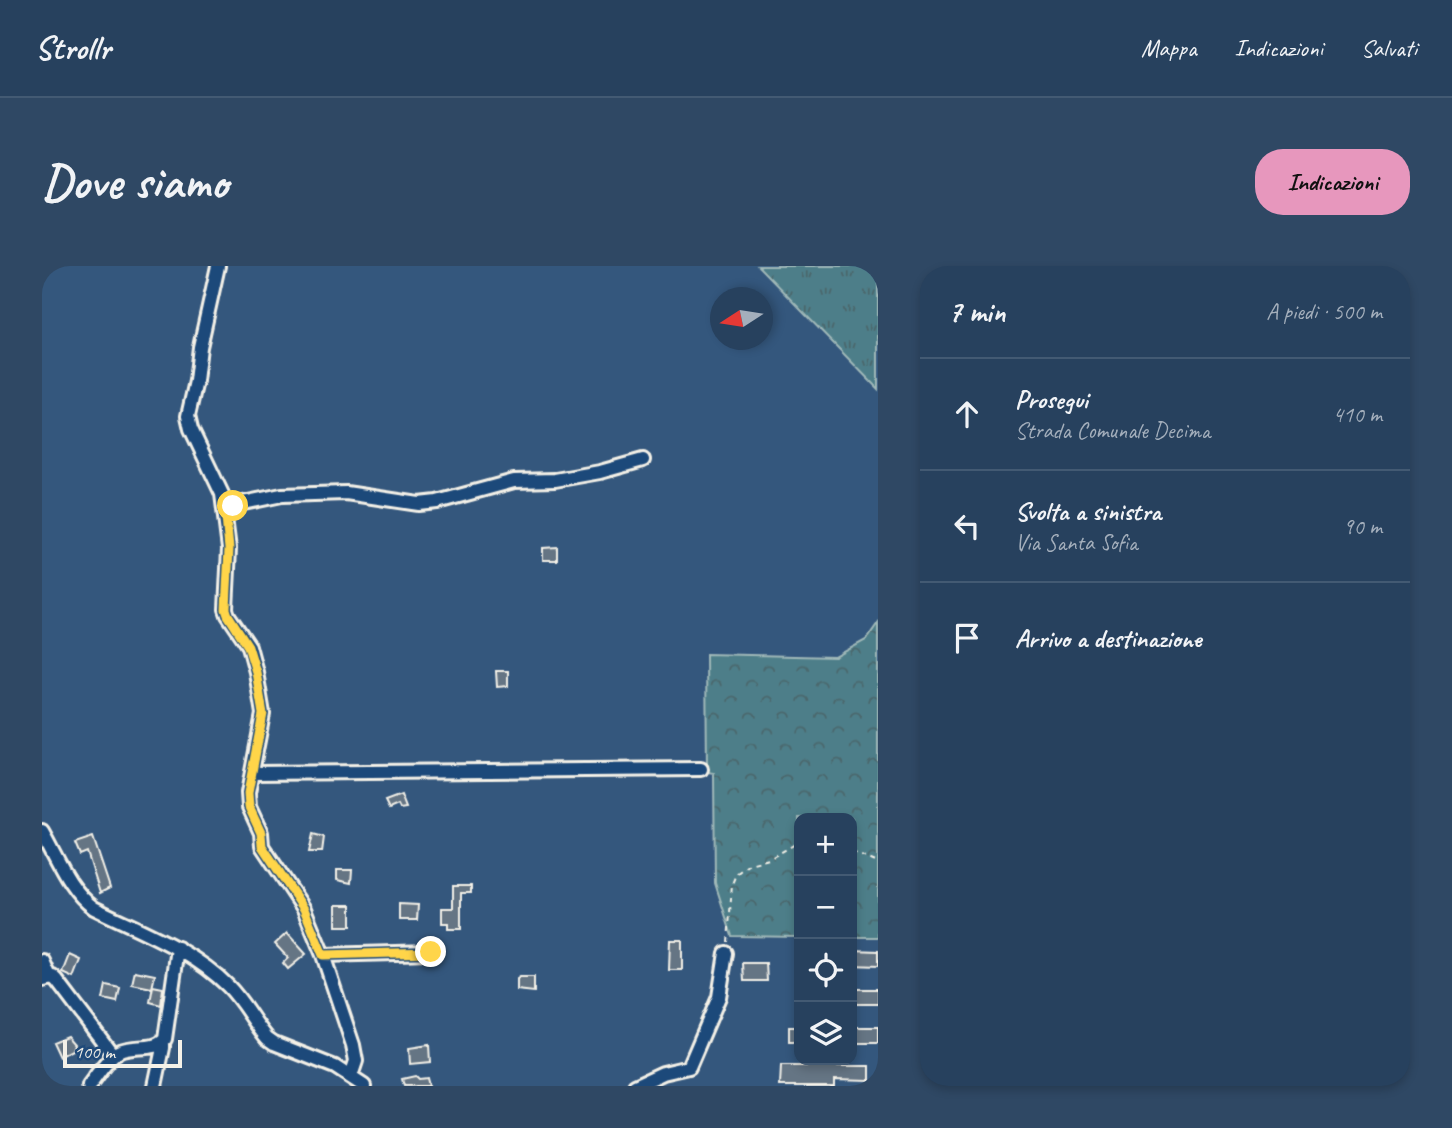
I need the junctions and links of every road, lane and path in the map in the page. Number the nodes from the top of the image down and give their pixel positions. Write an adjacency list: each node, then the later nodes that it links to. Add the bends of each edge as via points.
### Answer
1 (218, 266): 3 (street, via 188,416)
2 (643, 460): 3 (street, via 555,480 514,481 437,502 419,504 346,493 282,495)
3 (225, 507): 5 (street, via 229,549 226,609 248,646 263,714)
4 (701, 769): 5 (street)
5 (251, 773): 13 (street, via 249,807 262,846 304,909)
6 (42, 831): 10 (street, via 84,901)
7 (794, 845): 12 (path, via 736,874)
8 (857, 854): 9 (path)
9 (878, 863)
10 (178, 948): 16 (street); 18 (street, via 229,987 274,1044)
11 (431, 952): 13 (street)
12 (726, 953): 22 (street, via 719,998 689,1067)
13 (323, 955): 18 (street, via 354,1045 356,1061)
14 (42, 961): 15 (street)
15 (46, 978): 17 (street, via 57,981)
16 (163, 1043): 17 (street); 20 (street)
17 (116, 1054): 19 (street)
18 (351, 1076): 21 (street)
19 (89, 1086)
20 (155, 1086)
21 (364, 1086)
22 (635, 1086)

